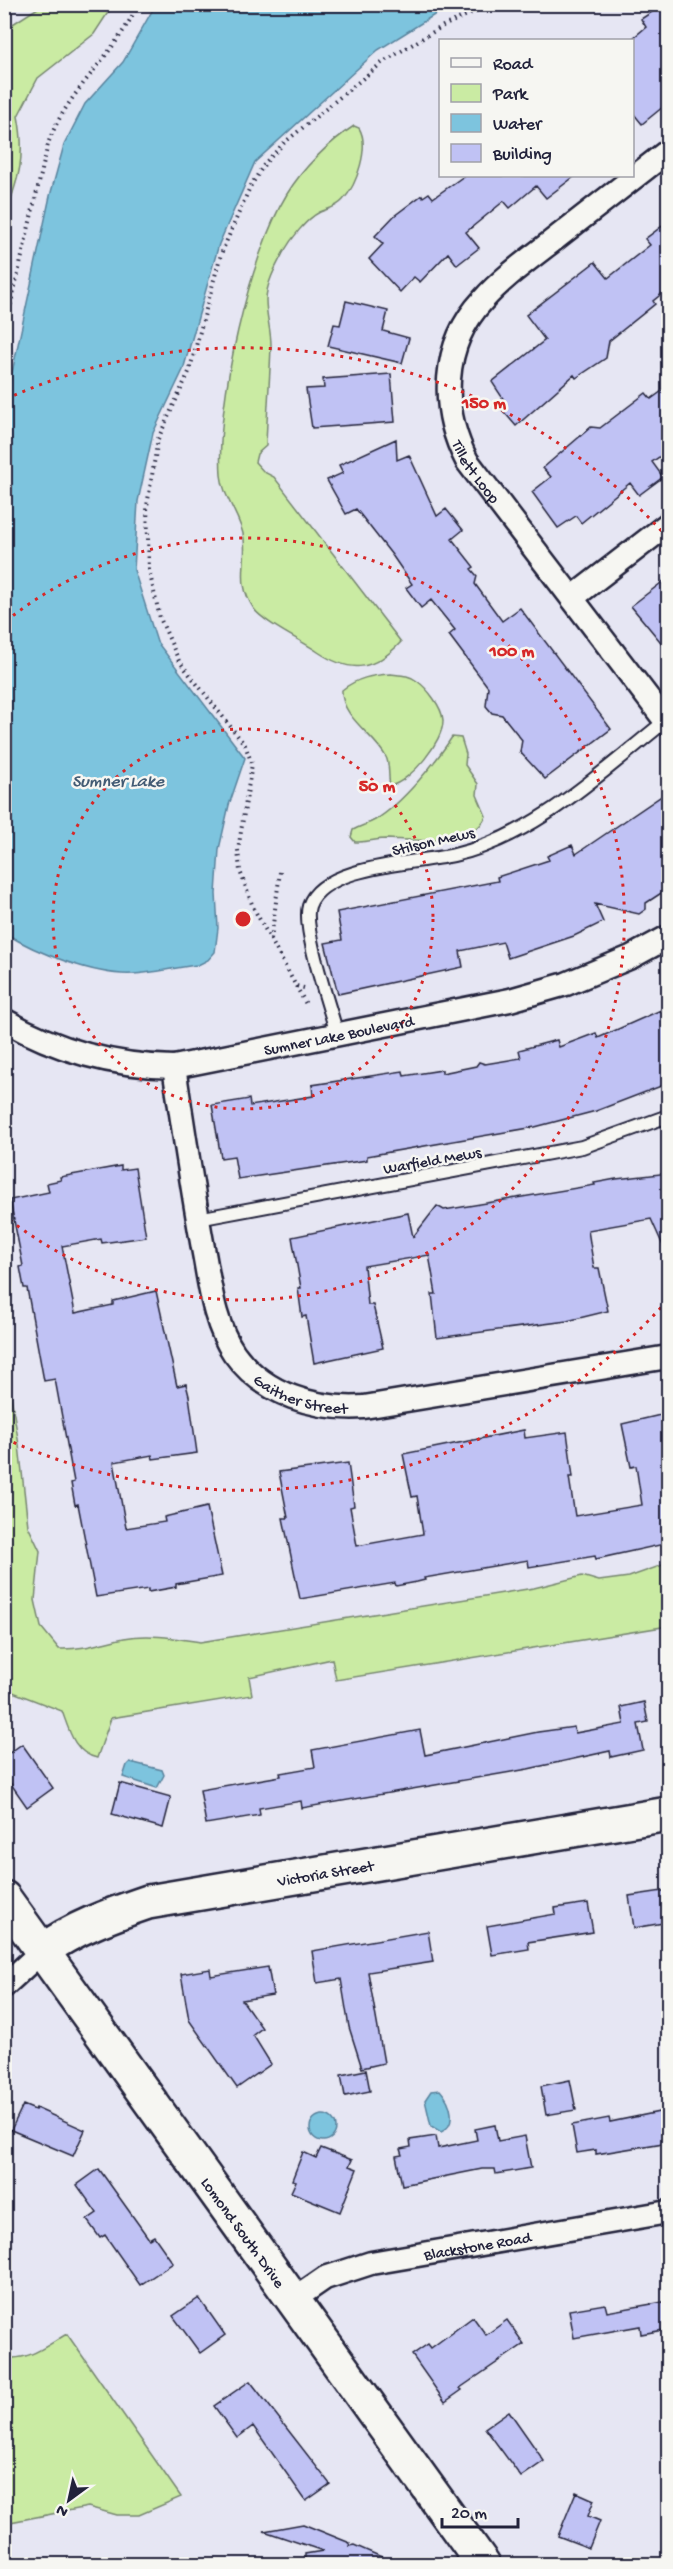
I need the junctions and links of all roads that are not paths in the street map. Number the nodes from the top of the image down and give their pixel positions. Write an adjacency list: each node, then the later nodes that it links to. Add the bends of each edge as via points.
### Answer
1 (669, 151): 3 (street, Tillett Loop, via 483,299 459,336 449,367 450,415 456,440 467,461)
2 (669, 524): 3 (street)
3 (572, 598): 4 (street, Tillett Loop)
4 (668, 721): 7 (lane, Stilson Mews, via 563,802 506,835 455,855 361,871 322,889 309,906 308,917 325,988)
5 (669, 937): 7 (street, Sumner Lake Boulevard, via 566,984 510,1000)
6 (4, 1020): 8 (street, Sumner Lake Boulevard, via 24,1032 118,1062)
7 (326, 1037): 8 (street, Sumner Lake Boulevard)
8 (174, 1067): 10 (street, Gaither Street)
9 (669, 1116): 10 (lane, Warfield Mews, via 582,1148)
10 (198, 1219): 11 (street, Gaither Street, via 216,1314 235,1354 270,1385 308,1403 364,1407)
11 (669, 1357)
12 (669, 1814): 14 (main road, Victoria Street, via 148,1902 102,1918)
13 (4, 1898): 14 (main road, Lomond South Drive)
14 (42, 1951): 15 (street, Victoria Street); 17 (main road, Lomond South Drive)
15 (4, 1986)
16 (669, 2212): 17 (street, Blackstone Road, via 371,2263 325,2278)
17 (293, 2300): 18 (main road, Lomond South Drive)
18 (483, 2565)

